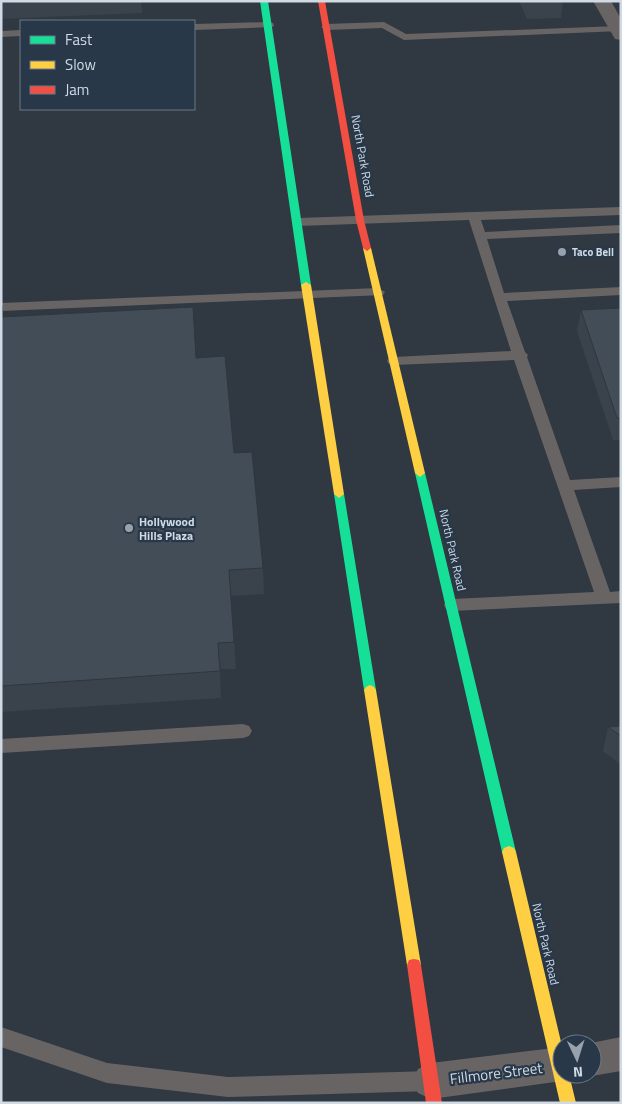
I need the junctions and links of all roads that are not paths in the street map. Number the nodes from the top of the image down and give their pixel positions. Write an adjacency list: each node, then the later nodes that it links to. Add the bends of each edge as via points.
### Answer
1 (264, 1): 4 (street)
2 (321, 1): 6 (street, North Park Road)
3 (602, 1): 7 (street)
4 (269, 25): 5 (lane); 13 (street)
5 (195, 27)
6 (326, 27): 7 (lane, via 384,25 404,38); 12 (street, North Park Road)
7 (619, 32)
8 (20, 33): 9 (lane)
9 (1, 34)
10 (621, 211): 11 (lane)
11 (474, 216): 12 (lane); 15 (lane)
12 (360, 220): 13 (lane); 17 (street, North Park Road)
13 (298, 222): 18 (street)
14 (621, 229): 15 (lane)
15 (480, 236): 19 (lane)
16 (621, 291): 19 (lane)
17 (378, 292): 18 (lane); 22 (street, North Park Road)
18 (307, 296): 20 (lane); 35 (street)
19 (499, 297): 21 (lane)
20 (1, 307)
21 (520, 355): 22 (lane); 24 (lane)
22 (394, 361): 26 (street, North Park Road)
23 (621, 482): 24 (lane)
24 (564, 485): 25 (lane)
25 (612, 597): 26 (lane)
26 (452, 605): 29 (street, North Park Road)
27 (243, 730): 28 (lane)
28 (1, 746)
29 (563, 1034)
30 (1, 1038): 35 (lane, via 107,1073 228,1088)
31 (621, 1054): 32 (street, Fillmore Street)
32 (602, 1057)
33 (552, 1067): 35 (street, Fillmore Street)
34 (569, 1084): 36 (street, North Park Road)
35 (433, 1092)
36 (568, 1103)

